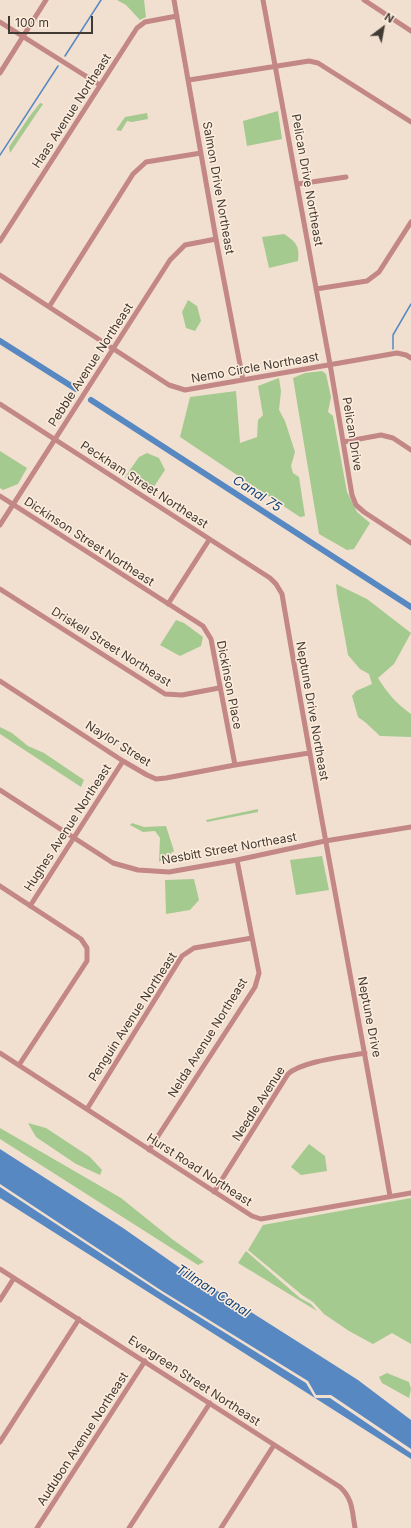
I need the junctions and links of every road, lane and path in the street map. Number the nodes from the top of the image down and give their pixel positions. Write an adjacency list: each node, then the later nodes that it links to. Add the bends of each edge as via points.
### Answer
1 (46, 0): 8 (street)
2 (174, 0): 5 (street, Salmon Drive Northeast)
3 (263, 0): 9 (street, Pelican Drive Northeast)
4 (364, 0): 7 (street)
5 (177, 16): 11 (street, Salmon Drive Northeast); 12 (street, Haas Avenue Northeast, via 145,22 136,28)
6 (0, 22): 8 (street)
7 (411, 31)
8 (23, 37): 10 (street); 12 (street)
9 (275, 66): 11 (street); 13 (street, via 309,61 318,63); 16 (street, Pelican Drive Northeast)
10 (0, 73)
11 (189, 80): 14 (street, Salmon Drive Northeast)
12 (100, 85): 19 (street, Haas Avenue Northeast)
13 (411, 122)
14 (201, 153): 18 (street, Salmon Drive Northeast); 22 (street, via 146,162 133,174)
15 (346, 177): 16 (street)
16 (298, 184): 21 (street, Pelican Drive Northeast)
17 (411, 222): 21 (street, via 379,272 367,281)
18 (216, 239): 23 (street, Pebble Avenue Northeast, via 184,246 176,254); 26 (street, Salmon Drive Northeast)
19 (0, 240)
20 (0, 275): 22 (street, Nemo Circle Northeast)
21 (316, 289): 25 (street, Pelican Drive Northeast)
22 (49, 307): 23 (street, Nemo Circle Northeast)
23 (113, 349): 26 (street, Nemo Circle Northeast, via 170,385 185,390); 28 (street, Pebble Avenue Northeast)
24 (411, 358): 25 (street, Nemo Circle Northeast, via 397,353)
25 (330, 364): 26 (street, Nemo Circle Northeast); 29 (street, Pelican Drive)
26 (243, 380)
27 (0, 404): 28 (street, Peckham Street Northeast)
28 (55, 440): 32 (street, Pebble Avenue Northeast); 34 (street, Peckham Street Northeast)
29 (343, 442): 30 (street, via 381,435 393,438); 35 (street, Pelican Drive, via 356,505)
30 (411, 450)
31 (0, 496): 32 (street, Dickinson Street Northeast)
32 (13, 504): 33 (street, Pebble Avenue Northeast); 38 (street, Dickinson Street Northeast)
33 (0, 525)
34 (209, 540): 36 (street, Peckham Street Northeast); 38 (street)
35 (411, 543)
36 (276, 584): 41 (street, Neptune Drive Northeast, via 282,594)
37 (0, 589): 40 (street, Driskell Street Northeast, via 164,694 182,695)
38 (168, 604): 40 (street, Dickinson Place, via 203,626 211,639)
39 (0, 681): 42 (street, Naylor Street)
40 (219, 688): 43 (street, Dickinson Place)
41 (309, 753): 43 (street, Naylor Street); 47 (street, Neptune Drive Northeast)
42 (122, 760): 43 (street, Naylor Street, via 156,779); 46 (street, Hughes Avenue Northeast)
43 (235, 765)
44 (0, 790): 46 (street, Nesbitt Street Northeast)
45 (411, 827): 47 (street, Nesbitt Street Northeast)
46 (74, 838): 48 (street, Nesbitt Street Northeast, via 114,863 138,870 169,872); 50 (street, Hughes Avenue Northeast)
47 (326, 842): 48 (street, Nesbitt Street Northeast); 53 (street, Neptune Drive)
48 (237, 860): 51 (street, Nelda Avenue Northeast)
49 (0, 886): 50 (street)
50 (30, 906): 54 (street, via 81,939 87,948 86,961)
51 (252, 938): 55 (street, Penguin Avenue Northeast, via 194,948 182,956); 56 (street, Nelda Avenue Northeast, via 259,973 255,987)
52 (0, 1053): 54 (street, Hurst Road Northeast)
53 (365, 1053): 57 (street, Needle Avenue, via 304,1065 288,1074); 59 (street, Neptune Drive)
54 (20, 1065): 55 (street, Hurst Road Northeast)
55 (87, 1109): 56 (street, Hurst Road Northeast)
56 (149, 1150): 57 (street, Hurst Road Northeast)
57 (214, 1192): 59 (street, Hurst Road Northeast, via 261,1219)
58 (411, 1193): 59 (street, Hurst Road Northeast)
59 (390, 1196)
60 (0, 1269): 61 (street, Evergreen Street Northeast)
61 (14, 1278): 62 (street); 63 (street, Evergreen Street Northeast)
62 (0, 1300)
63 (79, 1319): 64 (street, Evergreen Street Northeast); 66 (street)
64 (145, 1361): 65 (street, Evergreen Street Northeast); 68 (street, Audubon Avenue Northeast)
65 (210, 1403): 67 (street, Evergreen Street Northeast); 69 (street)
66 (0, 1442)
67 (274, 1444): 70 (street); 71 (street, Evergreen Street Northeast, via 347,1494)
68 (37, 1528)
69 (129, 1528)
70 (221, 1528)
71 (355, 1528)

